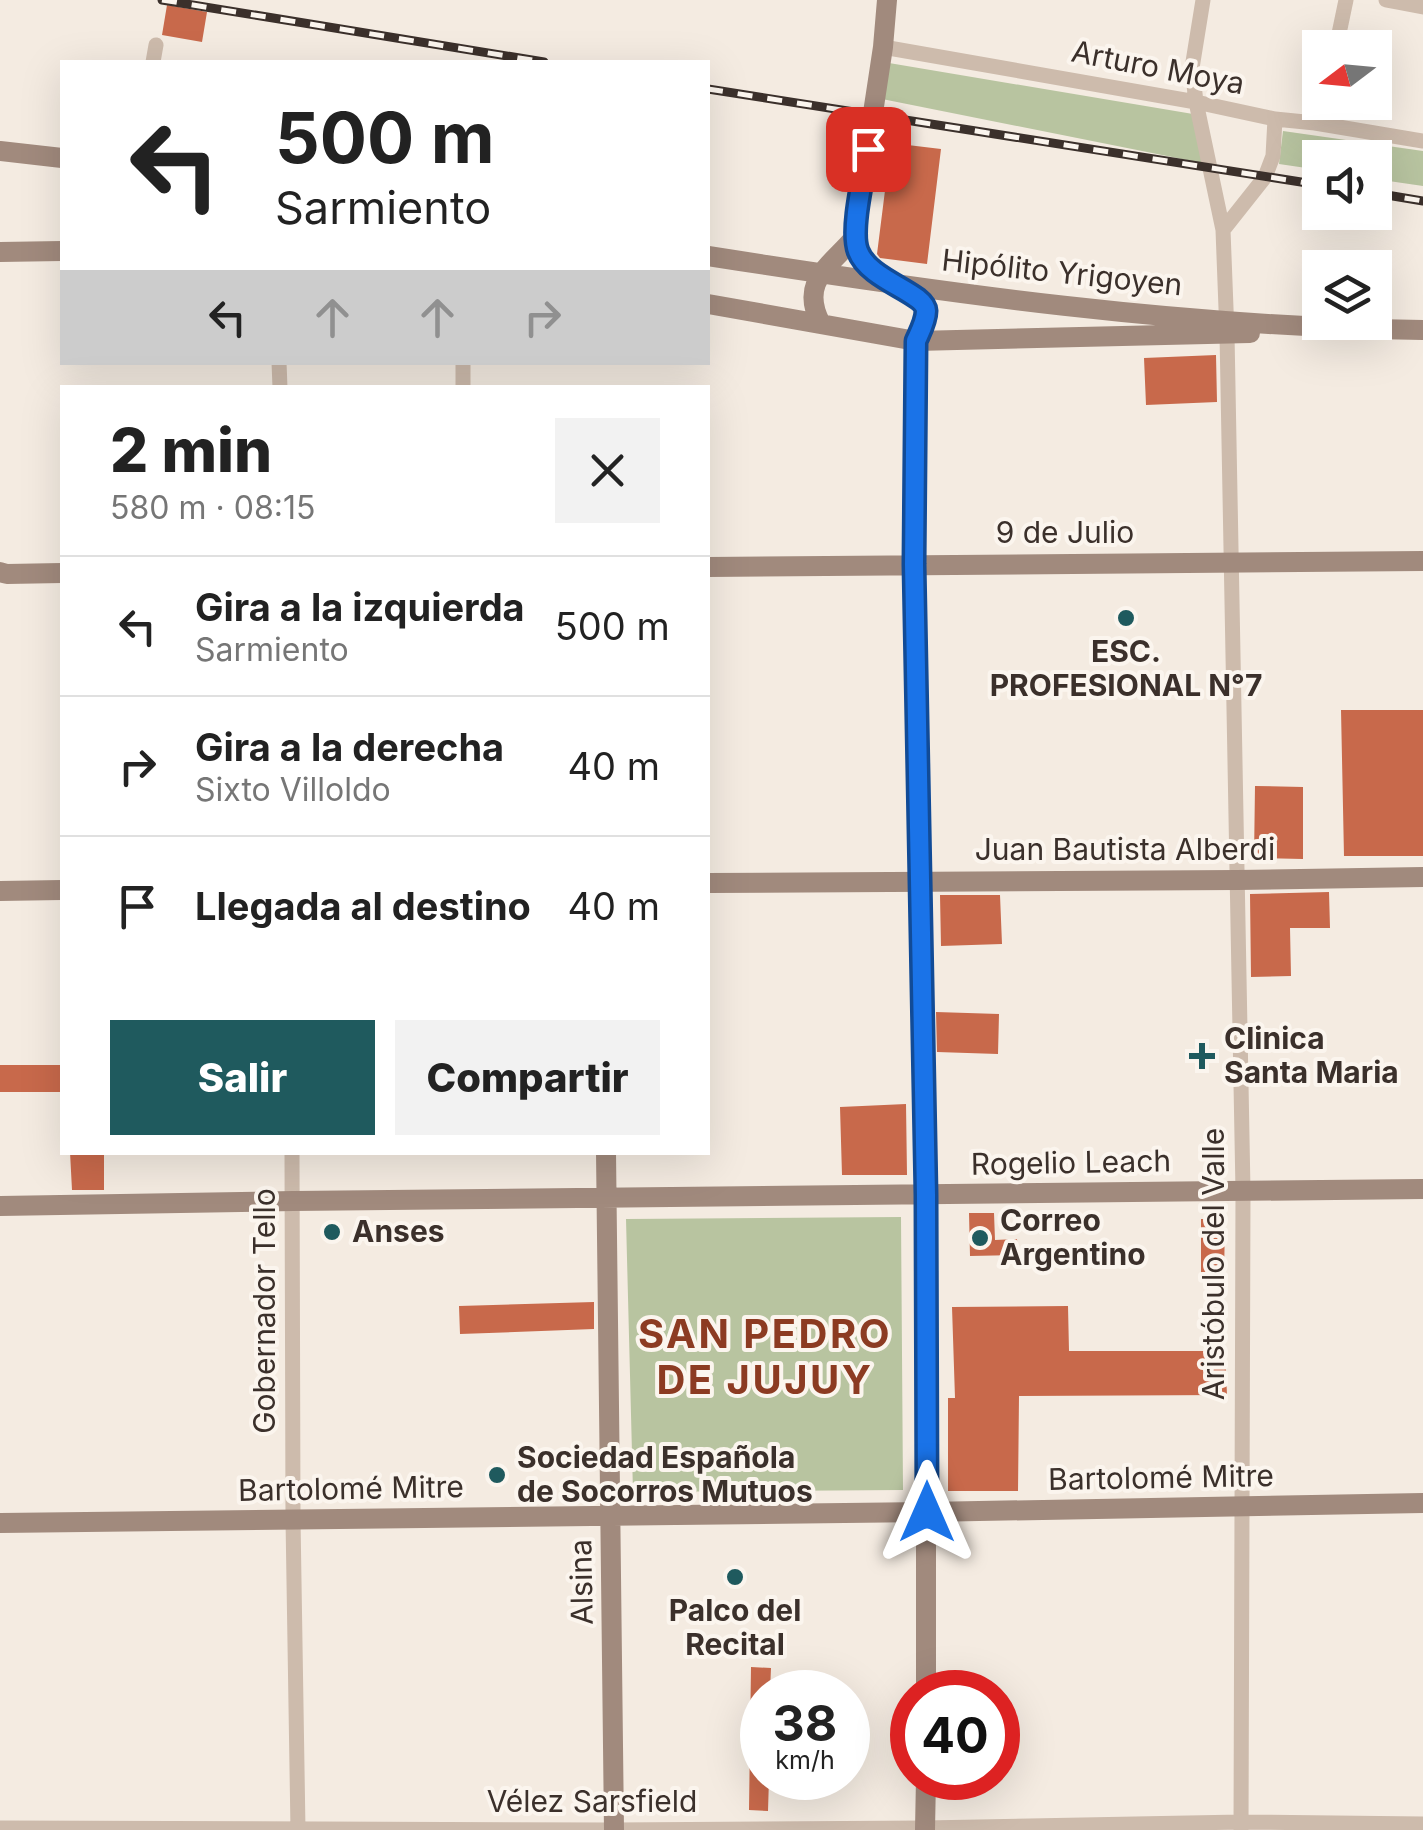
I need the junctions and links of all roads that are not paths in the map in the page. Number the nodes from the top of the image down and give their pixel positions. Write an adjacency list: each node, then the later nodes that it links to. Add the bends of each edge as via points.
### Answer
1 (888, 0): 8 (street)
2 (1203, 0): 10 (street, Aristóbulo del Valle, via 1192,68)
3 (1346, 0): 6 (street)
4 (1386, 0): 5 (street)
5 (1423, 7)
6 (1340, 30)
7 (156, 46): 9 (street)
8 (883, 47): 10 (street, Arturo Moya); 18 (street)
9 (153, 60)
10 (1196, 102): 11 (street, Arturo Moya); 17 (street, Aristóbulo del Valle)
11 (1275, 119): 13 (street, Arturo Moya); 17 (street, via 1266,176)
12 (1316, 120): 13 (street)
13 (1315, 123): 14 (street, Arturo Moya)
14 (1423, 141)
15 (0, 151): 16 (street)
16 (60, 158)
17 (1224, 230): 26 (street, Aristóbulo del Valle)
18 (854, 238): 22 (street); 23 (street, via 859,256)
19 (60, 251): 20 (street)
20 (0, 252)
21 (710, 256): 22 (street, Hipólito Yrigoyen)
22 (820, 274): 23 (street, Hipólito Yrigoyen); 25 (street, via 812,300)
23 (889, 283): 26 (street, Hipólito Yrigoyen); 28 (street, via 926,307)
24 (710, 304): 25 (street, Hipólito Yrigoyen)
25 (821, 324): 28 (street, Hipólito Yrigoyen)
26 (1227, 327): 27 (street, Hipólito Yrigoyen); 28 (street, Hipólito Yrigoyen); 30 (street, Aristóbulo del Valle)
27 (1423, 330)
28 (916, 341): 31 (street)
29 (1423, 560): 30 (street, 9 de Julio)
30 (1230, 562): 31 (street, 9 de Julio); 36 (street, Aristóbulo del Valle)
31 (914, 564): 32 (street, 9 de Julio); 38 (street)
32 (710, 567)
33 (0, 572): 34 (street)
34 (60, 573)
35 (1423, 877): 36 (street, Juan Bautista Alberdi)
36 (1236, 880): 38 (street, Juan Bautista Alberdi); 44 (street, Aristóbulo del Valle)
37 (710, 882): 38 (street, Juan Bautista Alberdi)
38 (920, 882): 45 (street)
39 (60, 890): 40 (street)
40 (0, 892)
41 (292, 1155): 47 (street, Gobernador Tello)
42 (606, 1155): 46 (street, Alsina)
43 (1423, 1189): 44 (street, Rogelio Leach)
44 (1243, 1191): 45 (street, Rogelio Leach); 50 (street, Aristóbulo del Valle)
45 (926, 1195): 46 (street, Rogelio Leach); 51 (street)
46 (606, 1198): 47 (street, Rogelio Leach); 52 (street, Alsina)
47 (293, 1200): 48 (street, Rogelio Leach); 53 (street, Gobernador Tello)
48 (0, 1206)
49 (1423, 1504): 50 (street, Bartolomé Mitre)
50 (1241, 1506): 51 (street, Bartolomé Mitre); 58 (street, Aristóbulo del Valle)
51 (927, 1512): 52 (street, Bartolomé Mitre); 55 (street)
52 (611, 1516): 53 (street, Bartolomé Mitre); 62 (street, Alsina)
53 (293, 1519): 54 (street, Bartolomé Mitre); 61 (street, Gobernador Tello)
54 (0, 1523)
55 (926, 1670)
56 (926, 1800): 60 (street)
57 (1423, 1824): 58 (street, Vélez Sarsfield)
58 (1241, 1826): 60 (street, Vélez Sarsfield)
59 (0, 1828): 61 (street, Vélez Sarsfield)
60 (926, 1829): 62 (street, Vélez Sarsfield)
61 (298, 1830): 62 (street, Vélez Sarsfield)
62 (614, 1830)

